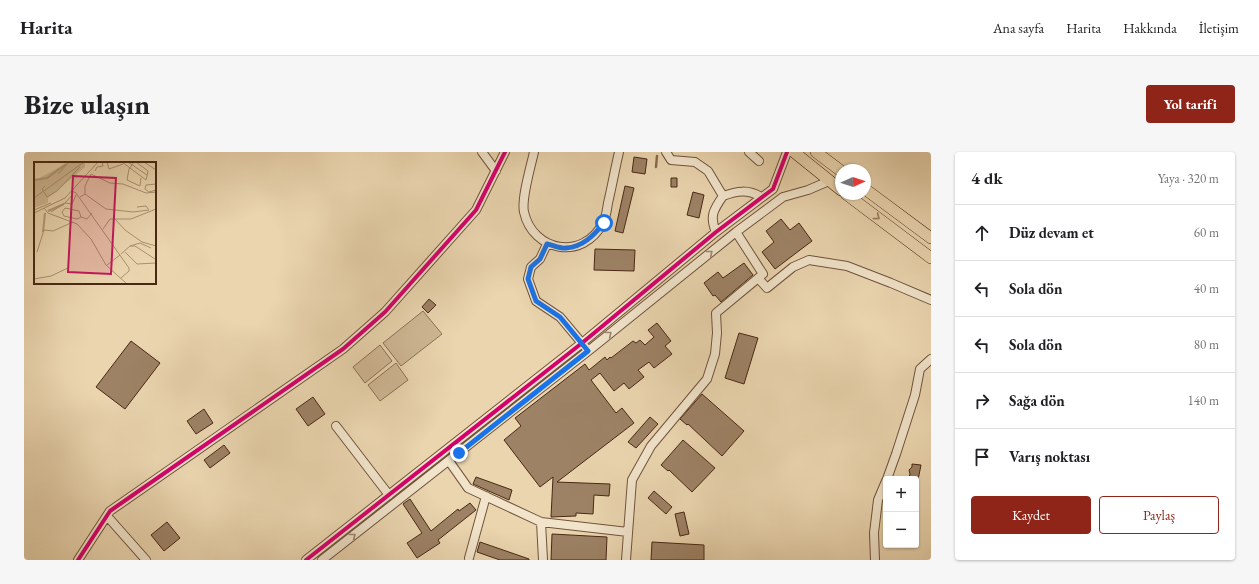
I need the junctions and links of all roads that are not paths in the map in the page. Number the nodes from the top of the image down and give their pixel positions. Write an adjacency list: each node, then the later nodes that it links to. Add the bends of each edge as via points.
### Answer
1 (482, 152): 12 (street)
2 (505, 152): 12 (street)
3 (534, 152): 22 (street, via 524,210 534,234)
4 (619, 152): 22 (street, via 604,223 595,234 577,245 565,248)
5 (666, 152): 16 (street, via 671,160 695,162 708,171)
6 (749, 152): 10 (street)
7 (788, 152): 17 (street, via 773,189)
8 (794, 152): 13 (main road)
9 (816, 152): 11 (main road)
10 (759, 161)
11 (835, 166)
12 (496, 171): 35 (street, via 476,210 385,312 354,340 110,511)
13 (829, 181): 14 (main road); 20 (street, via 783,197)
14 (835, 186)
15 (871, 193): 21 (main road)
16 (723, 196): 17 (street, via 736,191 754,193); 19 (street, via 713,210 712,223)
17 (761, 197): 19 (street)
18 (854, 200): 23 (main road, one-way to 23)
19 (716, 232): 26 (street)
20 (736, 232): 24 (street, via 763,274); 27 (street, one-way to 20)
21 (931, 238)
22 (547, 244): 26 (street, via 540,259 531,267 528,279 536,301 560,317)
23 (931, 258)
24 (758, 278): 25 (street, via 767,288 793,267 809,260 847,266); 37 (street, via 716,314 715,354 707,379 651,446 632,480)
25 (931, 300)
26 (582, 344): 27 (street); 33 (street)
27 (588, 351): 30 (street)
28 (931, 359): 31 (street, via 920,370 915,396)
29 (336, 426): 33 (street)
30 (449, 461): 34 (street, via 468,488); 42 (street, one-way to 30)
31 (888, 476)
32 (883, 488): 45 (street, via 878,500 874,532)
33 (389, 495): 41 (street)
34 (486, 496): 36 (street); 38 (street)
35 (107, 516): 39 (street); 40 (street)
36 (541, 522): 37 (street); 43 (street)
37 (628, 532): 44 (street)
38 (469, 558)
39 (78, 560)
40 (146, 560)
41 (306, 560)
42 (322, 560)
43 (543, 560)
44 (626, 560)
45 (875, 560)

